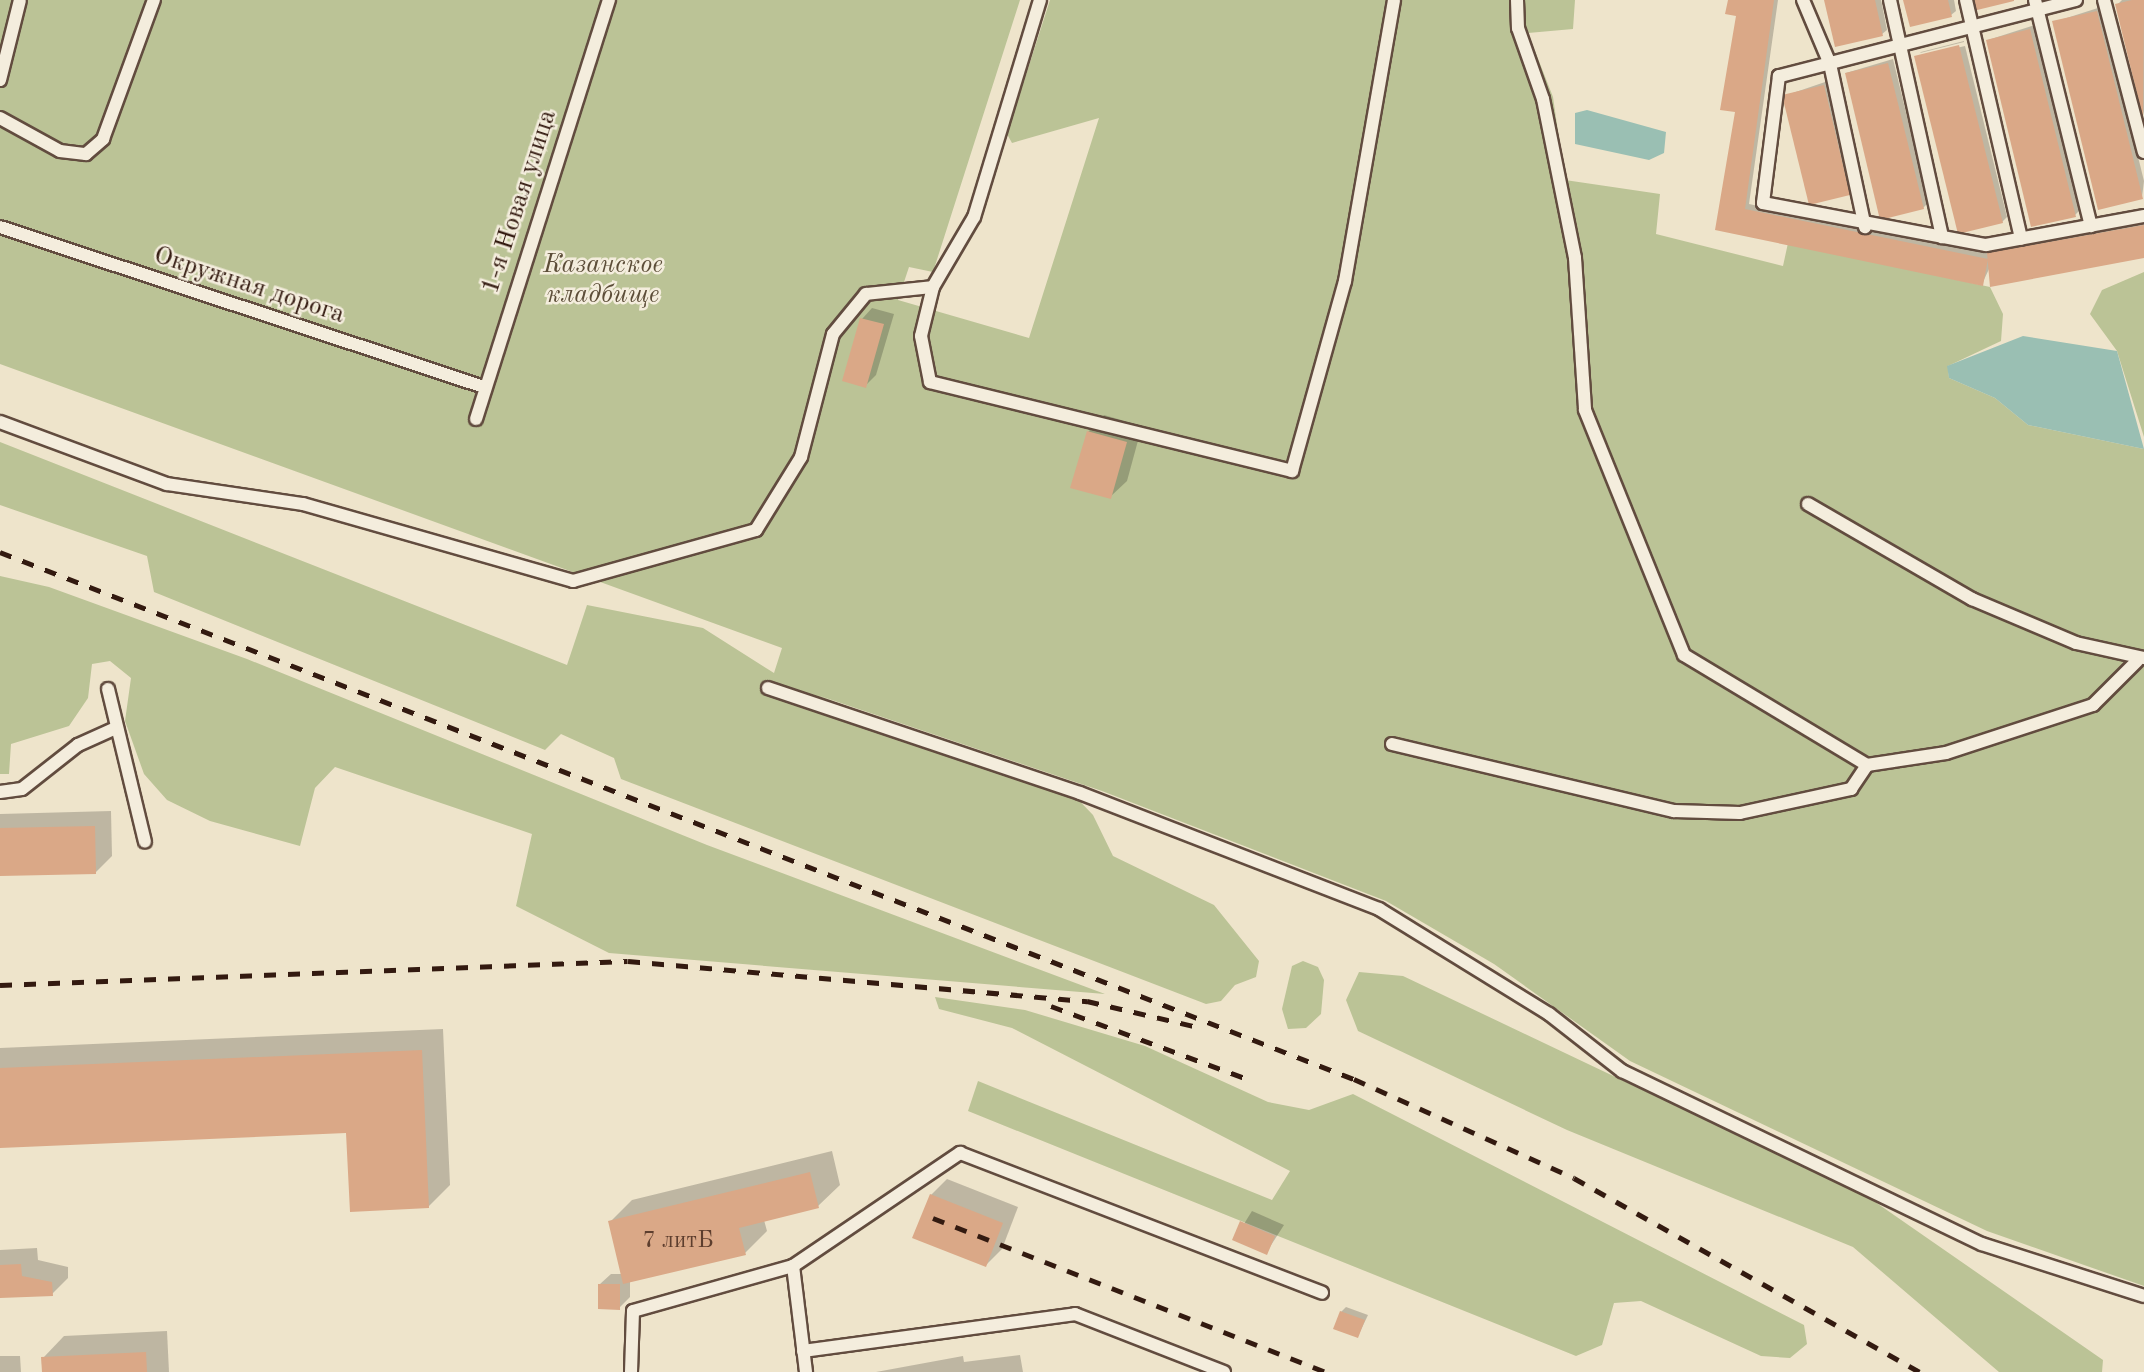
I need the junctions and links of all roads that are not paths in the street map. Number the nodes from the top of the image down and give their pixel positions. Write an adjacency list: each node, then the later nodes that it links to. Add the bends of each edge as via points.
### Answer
1 (20, 0): 16 (lane)
2 (154, 0): 17 (lane, via 103,139 86,154 60,151)
3 (609, 0): 26 (lane, 1-я Новая улица)
4 (1040, 0): 25 (lane, via 974,217)
5 (1395, 0): 25 (lane, via 1345,281 1292,471 930,382 921,336)
6 (1517, 0): 35 (lane, via 1518,28 1543,99 1575,258 1586,411 1684,654)
7 (1803, 0): 15 (lane)
8 (1890, 0): 14 (lane)
9 (1966, 0): 13 (lane)
10 (2076, 0): 12 (lane)
11 (2105, 0): 18 (lane)
12 (2037, 5): 13 (lane); 20 (lane)
13 (1973, 27): 14 (lane); 24 (lane)
14 (1901, 44): 15 (lane); 23 (lane)
15 (1830, 64): 21 (lane); 21 (lane, via 1779,76 1763,203)
16 (0, 80)
17 (0, 118)
18 (2144, 152)
19 (2144, 216): 20 (lane)
20 (2091, 226): 24 (lane)
21 (1865, 227): 23 (lane)
22 (0, 228): 26 (lane, Окружная дорога)
23 (1942, 237): 24 (lane, via 1986,245)
24 (2021, 239)
25 (933, 287): 28 (lane, via 866,293 833,334 802,457 756,530 573,581 303,504 167,484)
26 (484, 387): 27 (lane, 1-я Новая улица)
27 (476, 419)
28 (0, 422)
29 (1808, 504): 30 (lane, via 1972,598 2076,643)
30 (2141, 659): 35 (lane, via 2093,705 1946,753)
31 (768, 688): 40 (lane, via 1080,793 1379,909 1549,1014 1622,1071 1982,1244)
32 (108, 690): 33 (lane)
33 (116, 728): 36 (lane, via 78,745 22,789); 37 (lane)
34 (1392, 744): 35 (lane, via 1674,811 1740,813 1805,800 1851,789)
35 (1867, 765)
36 (0, 792)
37 (145, 842)
38 (793, 1266): 39 (lane, via 960,1153); 41 (lane); 42 (lane, via 633,1311)
39 (1322, 1293)
40 (2144, 1296)
41 (803, 1351): 43 (lane); 44 (lane, via 1075,1314)
42 (631, 1372)
43 (806, 1372)
44 (1224, 1372)

